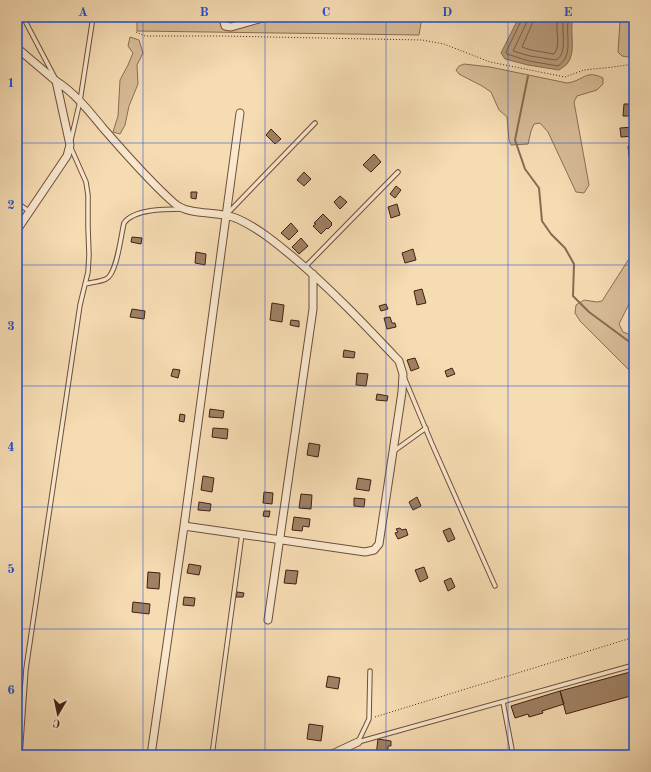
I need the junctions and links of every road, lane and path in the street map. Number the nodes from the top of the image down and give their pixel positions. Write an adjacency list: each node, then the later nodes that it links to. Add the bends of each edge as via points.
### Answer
1 (23, 17): 8 (lane)
2 (93, 17): 9 (lane)
3 (224, 17): 4 (street, via 225,26 231,27)
4 (266, 17)
5 (136, 32): 7 (path, via 145,36 422,40 444,44 490,62 564,77 584,70)
6 (17, 48): 8 (street)
7 (634, 64)
8 (56, 81): 9 (street); 12 (street)
9 (80, 101): 12 (lane); 15 (street, via 136,166)
10 (240, 113): 17 (street)
11 (316, 123): 17 (lane)
12 (70, 145): 16 (street, via 67,156); 21 (lane, via 86,182 88,196 89,255)
13 (398, 172): 19 (lane)
14 (17, 203): 16 (lane)
15 (183, 209): 17 (street); 21 (lane, via 158,210 127,218 112,275 107,279)
16 (29, 211): 18 (street)
17 (226, 215): 19 (street, via 264,234); 25 (street)
18 (17, 230)
19 (305, 267): 20 (street)
20 (313, 274): 22 (street, via 399,361); 27 (street, via 314,308)
21 (85, 284): 36 (lane, via 26,669)
22 (403, 374): 23 (lane); 24 (street)
23 (426, 428): 24 (lane); 28 (lane)
24 (393, 452): 27 (street, via 379,544 374,550 365,552)
25 (184, 526): 26 (street); 37 (street)
26 (242, 534): 27 (street); 38 (lane)
27 (280, 539): 29 (street)
28 (495, 586)
29 (268, 620)
30 (634, 635): 34 (path)
31 (634, 665): 33 (lane)
32 (370, 671): 34 (lane)
33 (503, 702): 35 (lane); 40 (lane)
34 (369, 719): 35 (lane)
35 (358, 742): 39 (street)
36 (20, 755)
37 (152, 755)
38 (212, 755)
39 (330, 755)
40 (512, 755)

